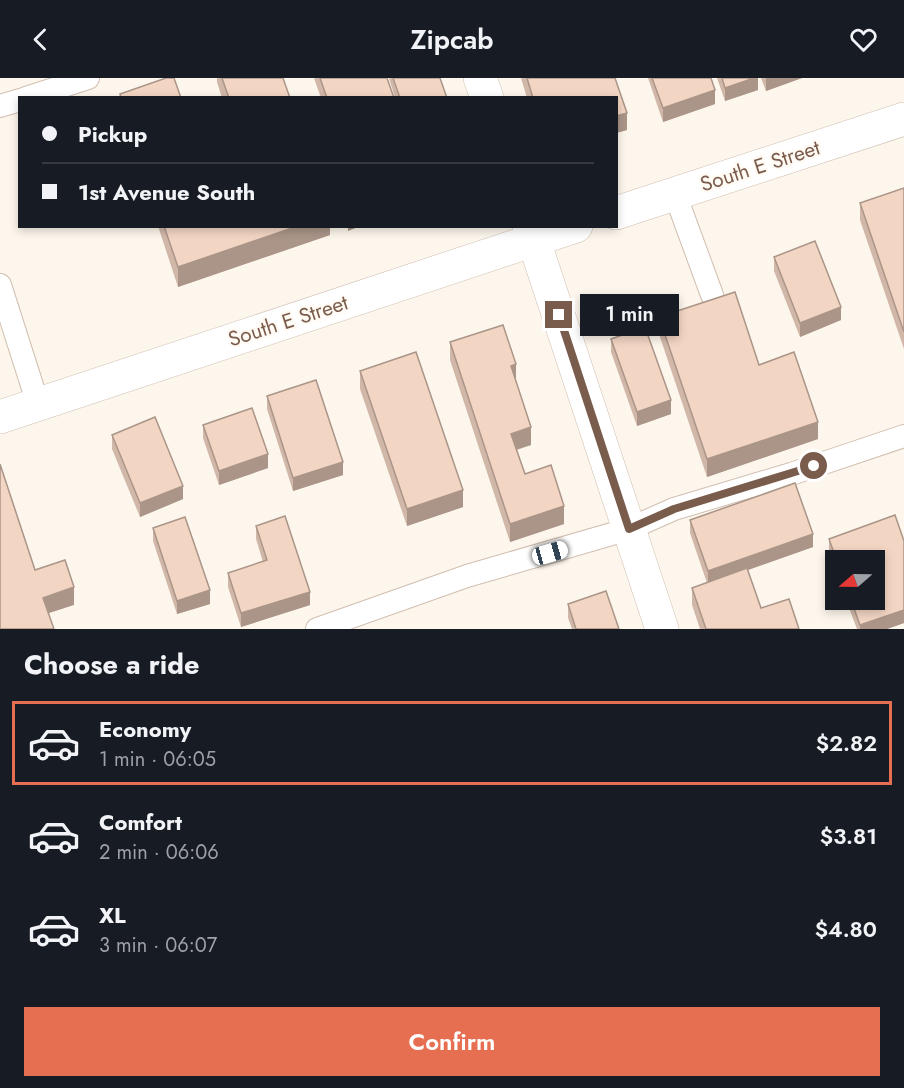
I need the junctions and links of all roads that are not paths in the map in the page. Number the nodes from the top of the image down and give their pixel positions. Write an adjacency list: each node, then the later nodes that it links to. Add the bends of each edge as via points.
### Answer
1 (88, 78): 3 (lane)
2 (480, 78): 4 (street)
3 (32, 96)
4 (486, 96)
5 (18, 101): 6 (lane)
6 (0, 106)
7 (904, 118): 8 (street, South E Street)
8 (675, 194): 9 (street, South E Street); 13 (lane)
9 (618, 212)
10 (563, 228): 11 (street, South E Street)
11 (532, 233): 14 (street, South E Street); 17 (street)
12 (0, 285): 14 (lane)
13 (712, 295)
14 (38, 404): 15 (street, South E Street)
15 (0, 417)
16 (904, 436): 17 (lane, via 674,509)
17 (629, 529): 18 (lane, via 467,576); 19 (street)
18 (317, 629)
19 (662, 629)

